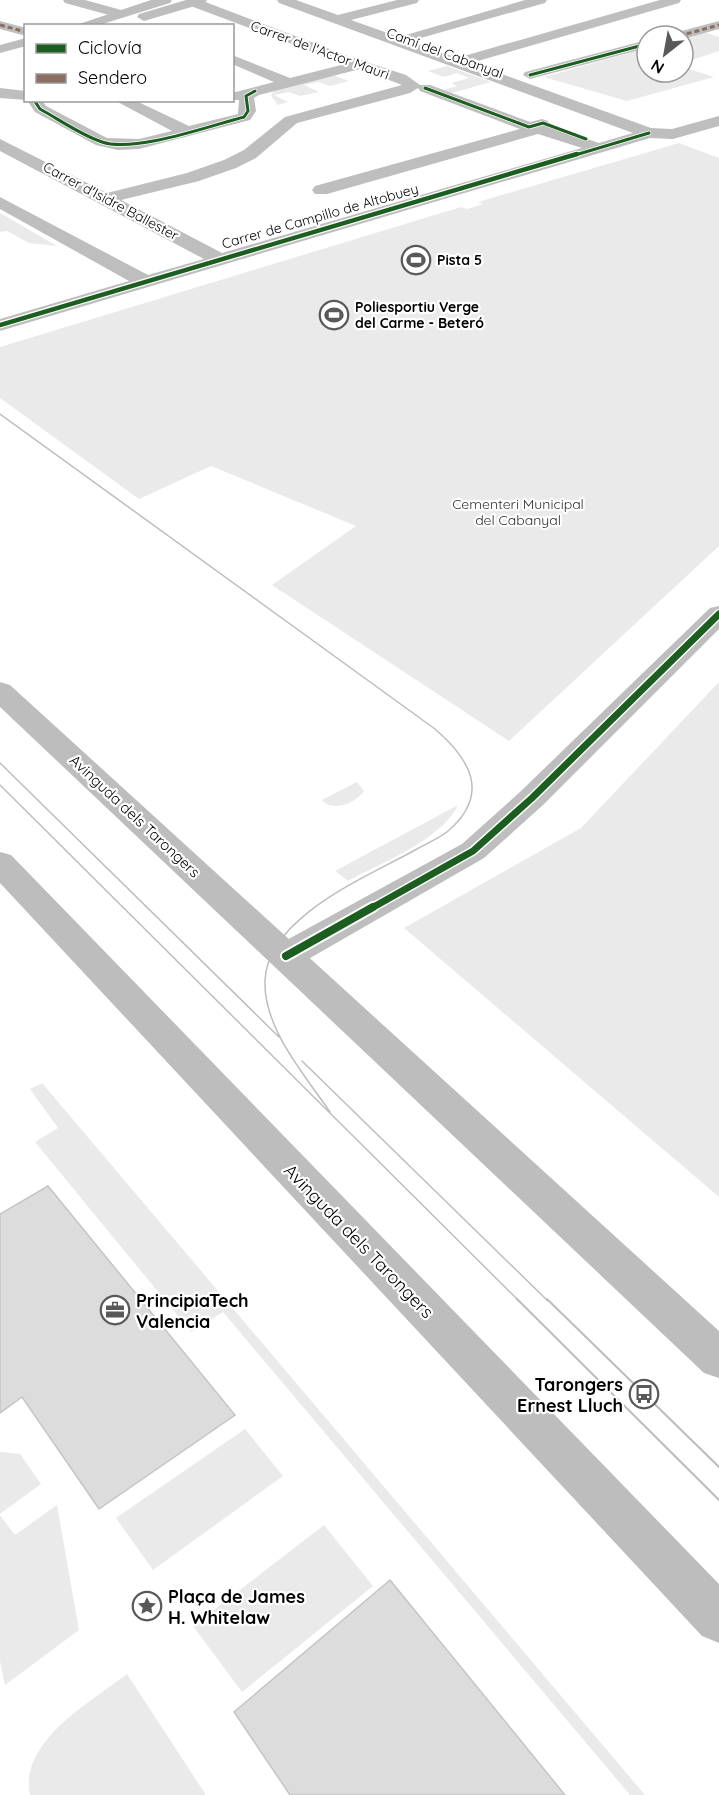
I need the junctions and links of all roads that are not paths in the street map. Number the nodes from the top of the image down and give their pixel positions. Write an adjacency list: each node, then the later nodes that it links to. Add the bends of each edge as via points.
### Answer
1 (70, 0): 12 (street)
2 (165, 0): 12 (main road)
3 (284, 0): 11 (street, Camí del Cabanyal)
4 (297, 0): 11 (street, Camí del Cabanyal)
5 (412, 0): 11 (street)
6 (540, 0): 18 (street)
7 (674, 0): 10 (street)
8 (197, 1): 12 (main road); 27 (street, Carrer de l'Actor Mauri)
9 (615, 2): 10 (street)
10 (642, 9): 26 (street)
11 (343, 18): 18 (street, Camí del Cabanyal); 22 (street, Camí del Cabanyal)
12 (118, 20): 13 (main road)
13 (93, 24)
14 (0, 25): 16 (street)
15 (719, 25): 17 (street)
16 (24, 31)
17 (695, 32)
18 (405, 38): 22 (street, Camí del Cabanyal)
19 (24, 43): 21 (main road)
20 (635, 47): 28 (street)
21 (0, 49)
22 (428, 49): 26 (street, Camí del Cabanyal); 27 (street)
23 (24, 54): 25 (main road)
24 (234, 60): 29 (street)
25 (0, 61)
26 (463, 61): 39 (street, Camí del Cabanyal)
27 (362, 64): 29 (street); 30 (street, Carrer de l'Actor Mauri)
28 (530, 75)
29 (287, 82): 35 (street)
30 (419, 87): 35 (street); 40 (street, Carrer de l'Actor Mauri, via 529,127 543,123)
31 (0, 93): 32 (street)
32 (24, 96)
33 (35, 102): 38 (street, via 40,109 109,144 139,144)
34 (125, 102): 38 (street)
35 (263, 108): 38 (street, via 239,119); 43 (street, via 250,154 193,177)
36 (719, 110): 39 (street, via 680,121)
37 (719, 121): 39 (street)
38 (188, 132)
39 (678, 133): 40 (street, Carrer de Campillo de Altobuey)
40 (592, 143): 42 (street, via 544,129 533,130); 45 (street, Carrer de Campillo de Altobuey)
41 (0, 144): 43 (street, Carrer d'Isidre Ballester)
42 (321, 190)
43 (105, 199): 45 (street, Carrer d'Isidre Ballester)
44 (0, 202): 46 (street)
45 (221, 260): 46 (street, Carrer de Campillo de Altobuey)
46 (146, 282): 47 (street, Carrer de Campillo de Altobuey)
47 (0, 325)
48 (719, 614): 51 (street, via 473,851)
49 (0, 691): 51 (main road, Avinguda dels Tarongers)
50 (0, 863): 53 (main road, Avinguda dels Tarongers)
51 (286, 956): 52 (main road, Avinguda dels Tarongers)
52 (719, 1359)
53 (719, 1618)

